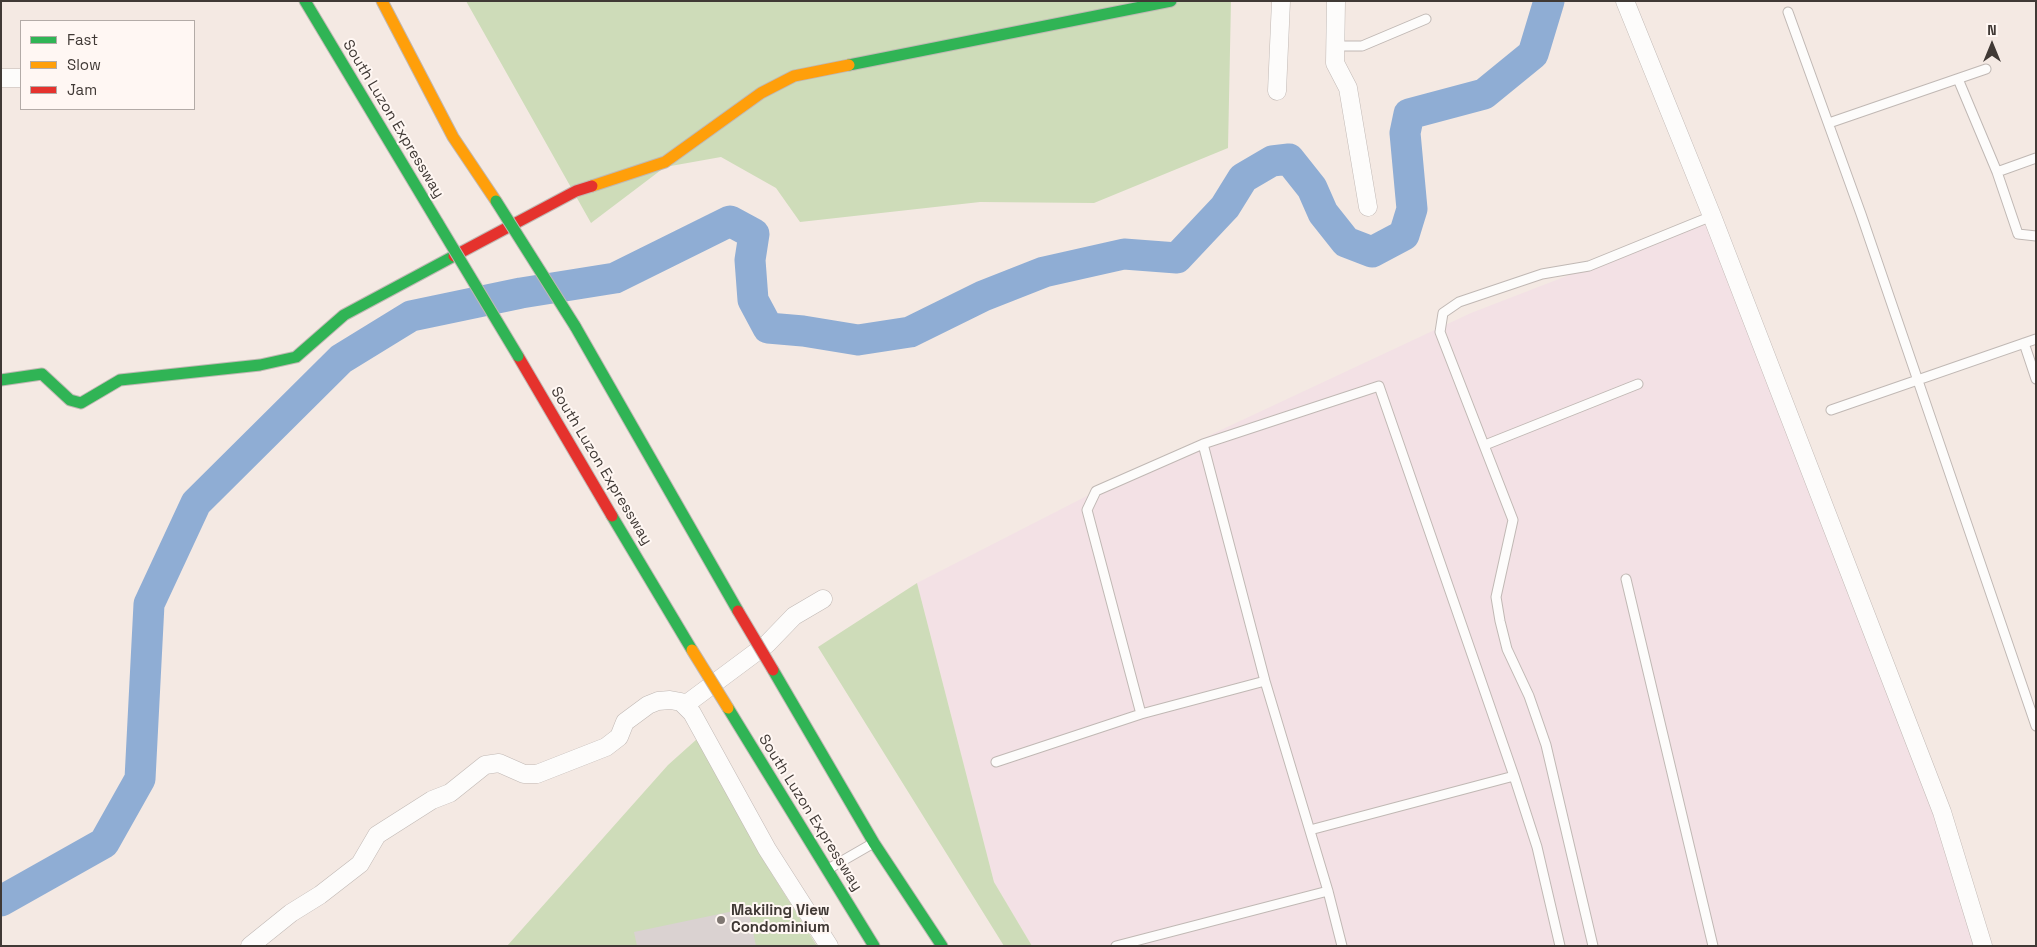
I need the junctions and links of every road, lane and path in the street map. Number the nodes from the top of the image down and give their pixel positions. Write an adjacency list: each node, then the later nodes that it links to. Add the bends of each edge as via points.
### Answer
1 (305, 1): 40 (main road, South Luzon Expressway, bridge, via 692,650)
2 (382, 1): 39 (main road, bridge, via 453,137 575,326)
3 (1171, 1): 24 (main road, via 794,76 761,93 665,162 576,191 344,315 296,357 260,365 120,380 81,403 70,400 42,374)
4 (1281, 1): 14 (street)
5 (1336, 1): 9 (street)
6 (1625, 1): 19 (street)
7 (1788, 12): 15 (lane)
8 (1426, 19): 9 (lane, via 1362,46)
9 (1336, 46): 18 (street, via 1336,63 1348,88)
10 (1986, 69): 13 (lane)
11 (1, 78): 12 (street)
12 (20, 78)
13 (1958, 79): 15 (lane); 17 (lane)
14 (1277, 91)
15 (1829, 123): 25 (lane)
16 (2036, 158): 17 (lane)
17 (1997, 172): 20 (lane, via 2018,234)
18 (1368, 207)
19 (1712, 216): 29 (lane, via 1589,266 1542,274 1459,302 1443,313 1440,332); 51 (street, via 1942,812)
20 (2036, 236)
21 (2036, 339): 22 (lane)
22 (2024, 344): 23 (lane); 25 (lane)
23 (2036, 378)
24 (1, 380)
25 (1918, 380): 27 (lane); 35 (lane)
26 (1638, 384): 29 (lane)
27 (1831, 410)
28 (1202, 444): 32 (lane); 34 (lane, via 1096,491 1087,510); 37 (lane, via 1379,386)
29 (1485, 445): 49 (lane, via 1513,520 1496,597 1500,622 1507,649 1529,696 1546,744)
30 (1626, 579): 50 (lane)
31 (822, 599): 33 (street, via 794,616 767,644)
32 (1265, 681): 34 (lane); 38 (lane)
33 (685, 705): 42 (street, via 670,700 653,702 625,722 619,737 606,746 537,774 524,774 499,763 485,765 450,792 377,834 360,864); 43 (street, via 782,874)
34 (1141, 714): 36 (lane)
35 (2036, 726)
36 (996, 762)
37 (1514, 776): 38 (lane); 48 (lane, via 1537,848)
38 (1310, 830): 41 (lane)
39 (874, 843): 40 (lane); 45 (main road)
40 (827, 869): 44 (main road, South Luzon Expressway)
41 (1328, 891): 46 (lane); 47 (lane)
42 (250, 946)
43 (828, 946)
44 (874, 946)
45 (942, 946)
46 (1116, 946)
47 (1342, 946)
48 (1560, 946)
49 (1593, 946)
50 (1713, 946)
51 (1983, 946)

